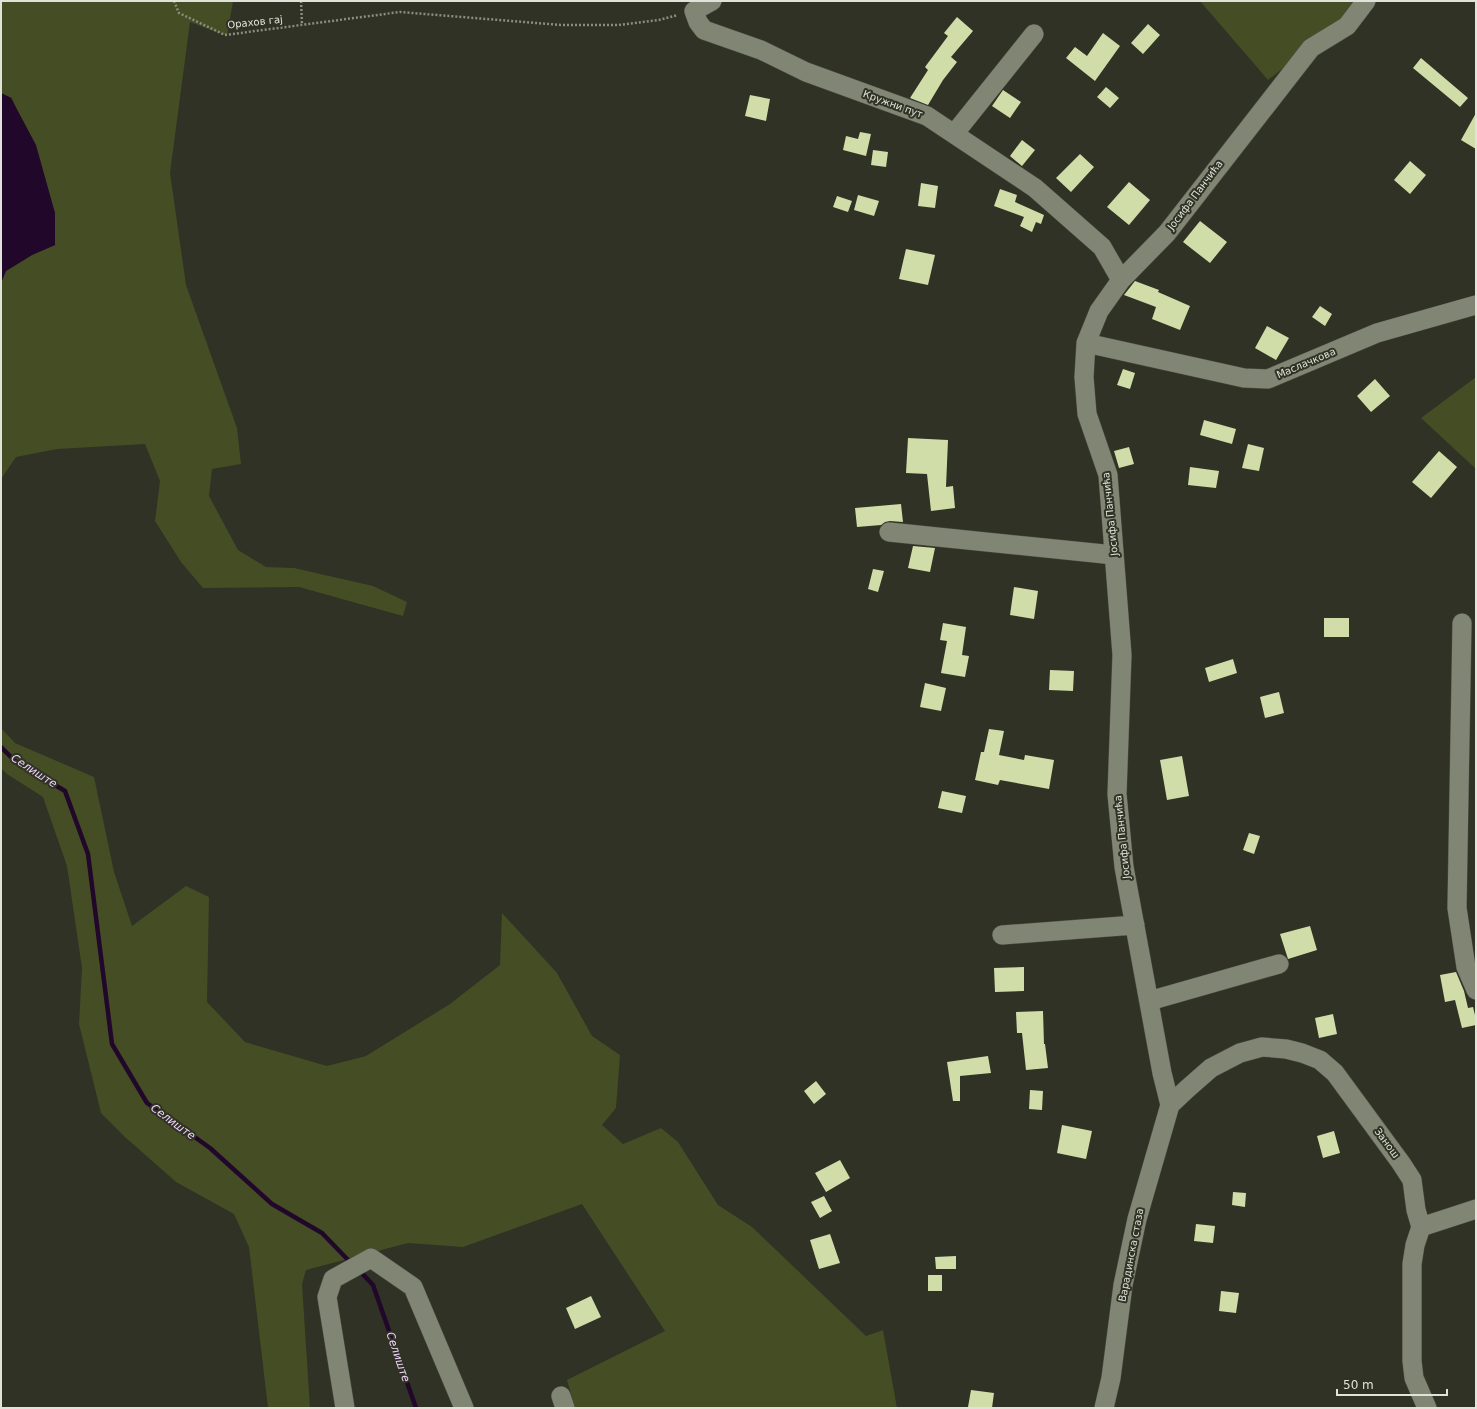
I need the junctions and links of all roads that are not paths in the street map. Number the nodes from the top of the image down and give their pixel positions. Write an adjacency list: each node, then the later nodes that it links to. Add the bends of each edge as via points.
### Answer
1 (712, 1): 4 (street, Кружни пут, via 694,11 704,30 761,50 806,72 927,116)
2 (1366, 1): 5 (street, Јосифа Панчића, via 1347,26 1311,48 1167,233)
3 (1034, 34): 4 (street)
4 (954, 134): 5 (street, Кружни пут, via 1035,188 1102,247)
5 (1121, 280): 7 (street, Јосифа Панчића, via 1099,311)
6 (1476, 305): 7 (street, Маслачкова, via 1378,333 1268,379 1244,378)
7 (1086, 343): 9 (street, Јосифа Панчића, via 1084,377 1087,414 1108,475)
8 (889, 532): 9 (street)
9 (1114, 556): 11 (street, Јосифа Панчића, via 1122,655 1117,794 1124,867)
10 (1462, 623): 14 (street, via 1457,908 1466,968)
11 (1135, 925): 12 (street); 15 (street, Јосифа Панчића)
12 (1002, 935)
13 (1279, 964): 15 (street)
14 (1476, 990)
15 (1150, 1001): 16 (street, Јосифа Панчића)
16 (1170, 1105): 18 (street, Занош, via 1211,1068 1262,1047 1291,1050 1320,1060 1335,1073 1412,1180); 21 (street, Варадинска стаза, via 1137,1219)
17 (1476, 1210): 18 (street)
18 (1421, 1227): 22 (street, via 1412,1264 1412,1361 1414,1378)
19 (345, 1408): 20 (street, via 326,1297 333,1280 371,1258 413,1287)
20 (464, 1408)
21 (1104, 1408)
22 (1427, 1408)

